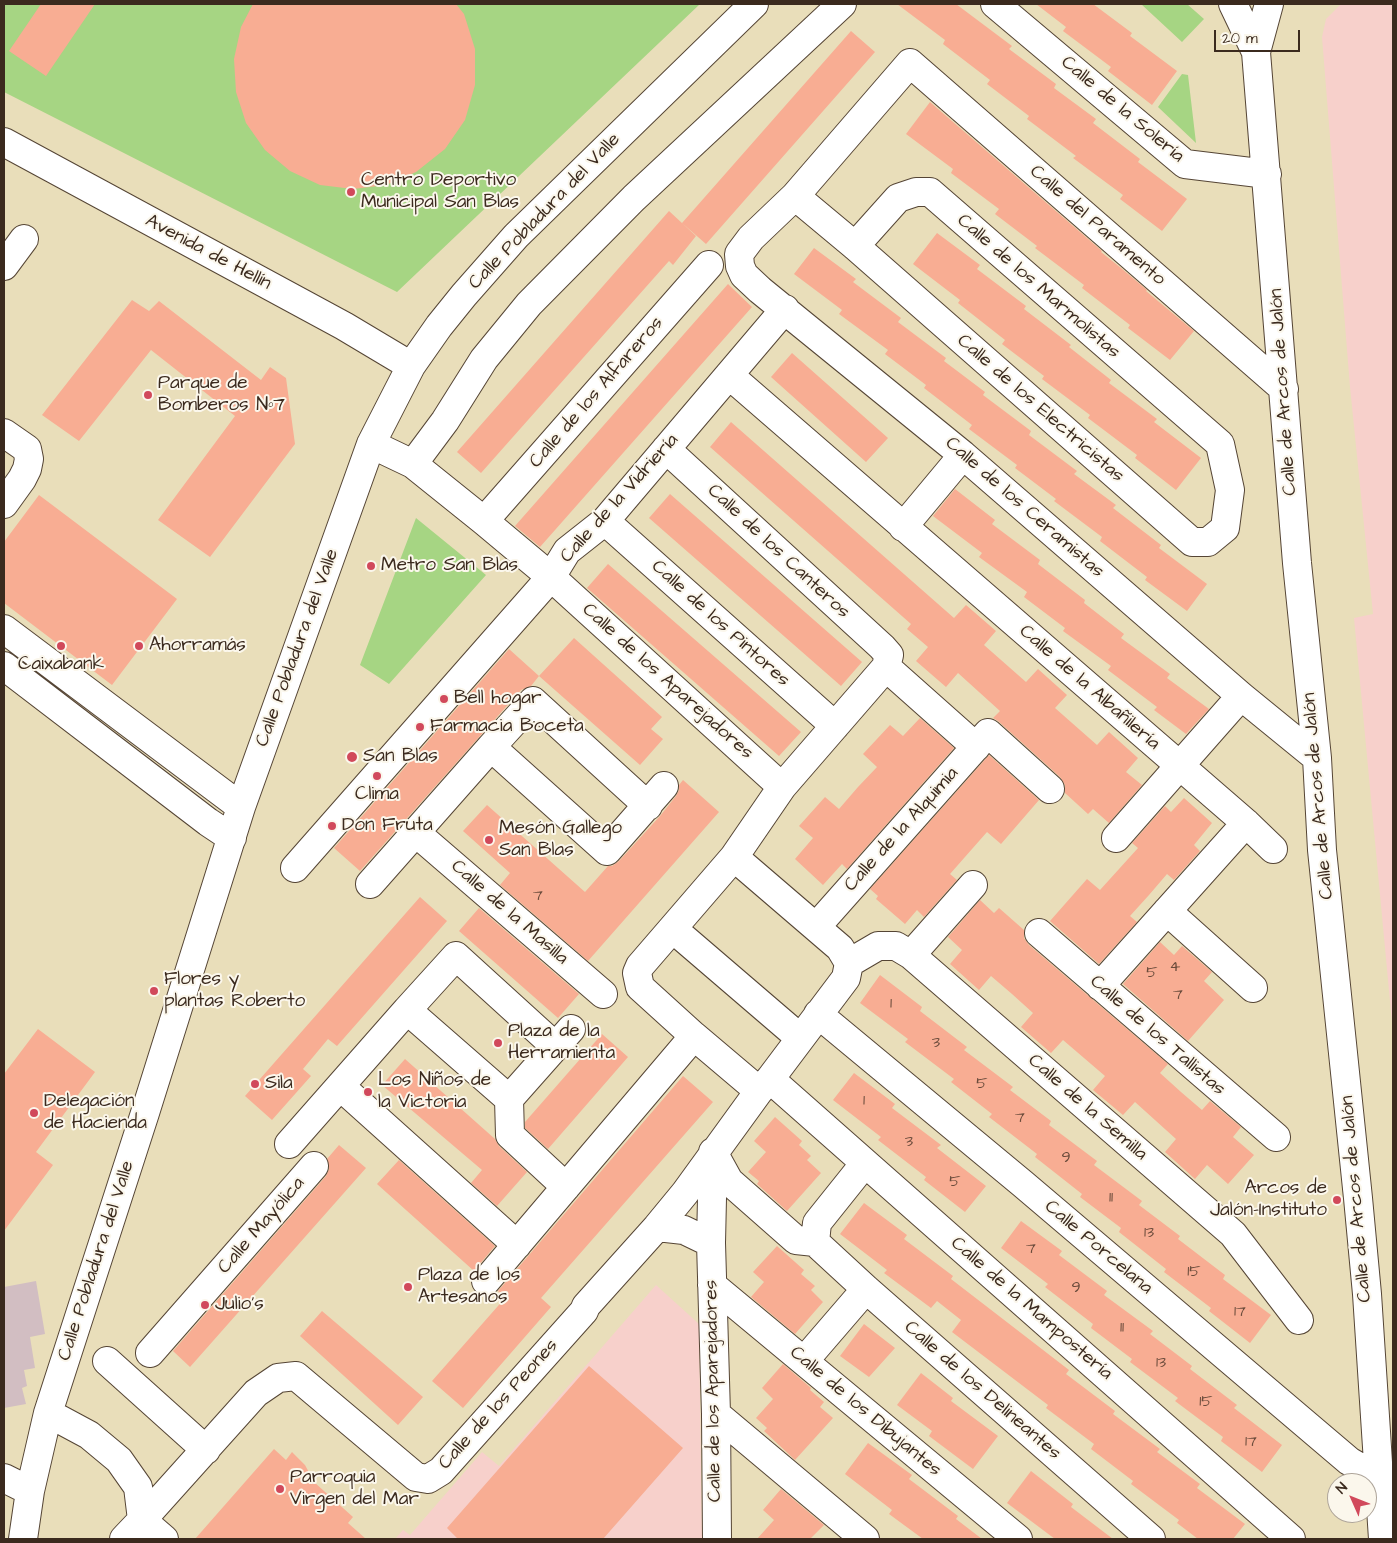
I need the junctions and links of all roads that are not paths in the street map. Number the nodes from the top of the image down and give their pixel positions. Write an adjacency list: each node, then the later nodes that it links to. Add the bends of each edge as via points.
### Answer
1 (754, 4): 15 (street, Calle Pobladura del Valle, via 516,236 458,303)
2 (842, 4): 23 (street, via 634,198 529,304 484,359)
3 (995, 4): 8 (street, Calle de la Solería, via 1185,164)
4 (1233, 4): 6 (street, Calle de Arcos de Jalón)
5 (1269, 4): 6 (street, Calle de Arcos de Jalón)
6 (1256, 52): 8 (street, Calle de Arcos de Jalón)
7 (4, 142): 15 (street, Avenida de Hellín, via 351,330)
8 (1267, 174): 17 (street, Calle de Arcos de Jalón)
9 (795, 196): 11 (street, Calle de los Electricistas); 14 (street, Calle de los Ceramistas, via 739,254 744,275); 17 (street, Calle del Paramento, via 910,63)
10 (24, 239): 13 (street)
11 (855, 246): 20 (street, Calle de los Marmolistas, via 898,198 916,192 930,192); 20 (street, Calle de los Electricistas, via 1192,542 1208,542 1225,528 1230,490)
12 (709, 265): 25 (street, Calle de los Alfareros)
13 (4, 266)
14 (785, 309): 16 (street, Calle de la Vidriería); 22 (street, Calle de los Ceramistas)
15 (411, 366): 19 (street, Calle Pobladura del Valle)
16 (729, 375): 21 (street, Calle de la Vidriería); 27 (street, Calle de la Albañilería)
17 (1284, 389): 36 (street, Calle de Arcos de Jalón, via 1297,563)
18 (4, 432): 24 (street, via 27,449 29,459 22,479)
19 (371, 444): 23 (street); 40 (street, Calle Pobladura del Valle)
20 (1220, 444)
21 (666, 449): 26 (street, Calle de la Vidriería); 30 (street, Calle de los Canteros, via 882,647)
22 (963, 455): 27 (street); 32 (street, Calle de los Ceramistas)
23 (413, 464): 25 (street)
24 (4, 504)
25 (484, 521): 28 (street)
26 (605, 521): 28 (street, Calle de la Vidriería, via 567,551); 33 (street, Calle de los Pintores)
27 (903, 528): 37 (street, Calle de la Albañilería)
28 (551, 577): 38 (street, Calle de los Aparejadores); 47 (street, Calle de la Vidriería)
29 (4, 628): 40 (street)
30 (887, 661): 33 (street); 34 (street, Calle de los Canteros)
31 (4, 666): 43 (street)
32 (1241, 696): 36 (street, Calle de los Ceramistas); 37 (street)
33 (834, 726): 38 (street)
34 (982, 740): 39 (street, Calle de los Canteros); 51 (street, Calle de la Alquimia)
35 (491, 747): 35 (street, via 533,701 656,796 607,851); 42 (street)
36 (1317, 758): 87 (street, Calle de Arcos de Jalón, via 1322,850 1358,1198)
37 (1180, 766): 41 (street, Calle de la Albañilería); 44 (street)
38 (782, 788): 46 (street)
39 (1050, 789)
40 (241, 807): 43 (street, Calle Pobladura del Valle)
41 (1246, 823): 45 (street, Calle de la Albañilería); 50 (street)
42 (415, 832): 48 (street); 58 (street, Calle de la Masilla)
43 (232, 838): 83 (street, Calle Pobladura del Valle)
44 (1116, 838)
45 (1273, 849)
46 (734, 857): 51 (street); 52 (street)
47 (296, 868)
48 (370, 884)
49 (973, 885): 54 (street)
50 (1167, 911): 56 (street); 57 (street)
51 (816, 927): 55 (street, via 840,948)
52 (672, 929): 61 (street, via 637,973 640,987); 62 (street)
53 (1039, 933): 56 (street, Calle de los Tallistas)
54 (911, 955): 55 (street, Calle de la Semilla, via 896,946 878,946); 79 (street, Calle de la Semilla, via 1233,1234)
55 (850, 963): 60 (street, via 846,978)
56 (1100, 986): 66 (street, Calle de los Tallistas)
57 (1253, 988)
58 (603, 994)
59 (407, 1010): 64 (street); 65 (street); 65 (street, via 456,956 563,1038)
60 (818, 1014): 62 (street); 87 (street, Calle Porcelana, via 1349,1460)
61 (694, 1036): 63 (street); 71 (street)
62 (800, 1038): 63 (street)
63 (765, 1085): 68 (street); 69 (street, Calle de la Mampostería)
64 (340, 1086): 67 (street); 75 (street)
65 (509, 1100): 71 (street, via 510,1135)
66 (1276, 1137)
67 (289, 1144)
68 (713, 1152): 72 (street, Calle de los Peones); 73 (street, Calle de los Delineantes, via 729,1181 796,1240); 74 (street, Calle de los Aparejadores)
69 (865, 1163): 73 (street, via 816,1223); 96 (street, Calle de la Mampostería)
70 (314, 1166): 80 (street, Calle Mayólica)
71 (566, 1186): 75 (street)
72 (657, 1227): 74 (street, via 684,1230); 85 (street, Calle de los Peones, via 441,1472 428,1478 416,1477 296,1376 278,1378 256,1393)
73 (815, 1242): 78 (street, Calle de los Delineantes)
74 (711, 1243): 77 (street, Calle de los Aparejadores)
75 (517, 1245): 76 (street)
76 (486, 1281)
77 (712, 1285): 82 (street, Calle de los Dibujantes); 84 (street, Calle de los Aparejadores)
78 (866, 1289): 82 (street); 95 (street, Calle de los Delineantes)
79 (1299, 1320)
80 (150, 1353)
81 (107, 1361): 85 (street)
82 (804, 1361): 94 (street, Calle de los Dibujantes)
83 (48, 1413): 88 (street, Calle Pobladura del Valle); 89 (street, via 89,1435 119,1460 138,1487)
84 (716, 1414): 90 (street, Calle de los Aparejadores); 93 (street)
85 (206, 1450): 89 (street, Calle de los Peones)
86 (4, 1478): 88 (street)
87 (1380, 1479): 97 (street, Calle de Arcos de Jalón)
88 (30, 1491): 91 (street, Calle Pobladura del Valle)
89 (133, 1530): 92 (street)
90 (721, 1535)
91 (23, 1539)
92 (164, 1539)
93 (865, 1539)
94 (1018, 1539)
95 (1151, 1539)
96 (1291, 1539)
97 (1383, 1539)

